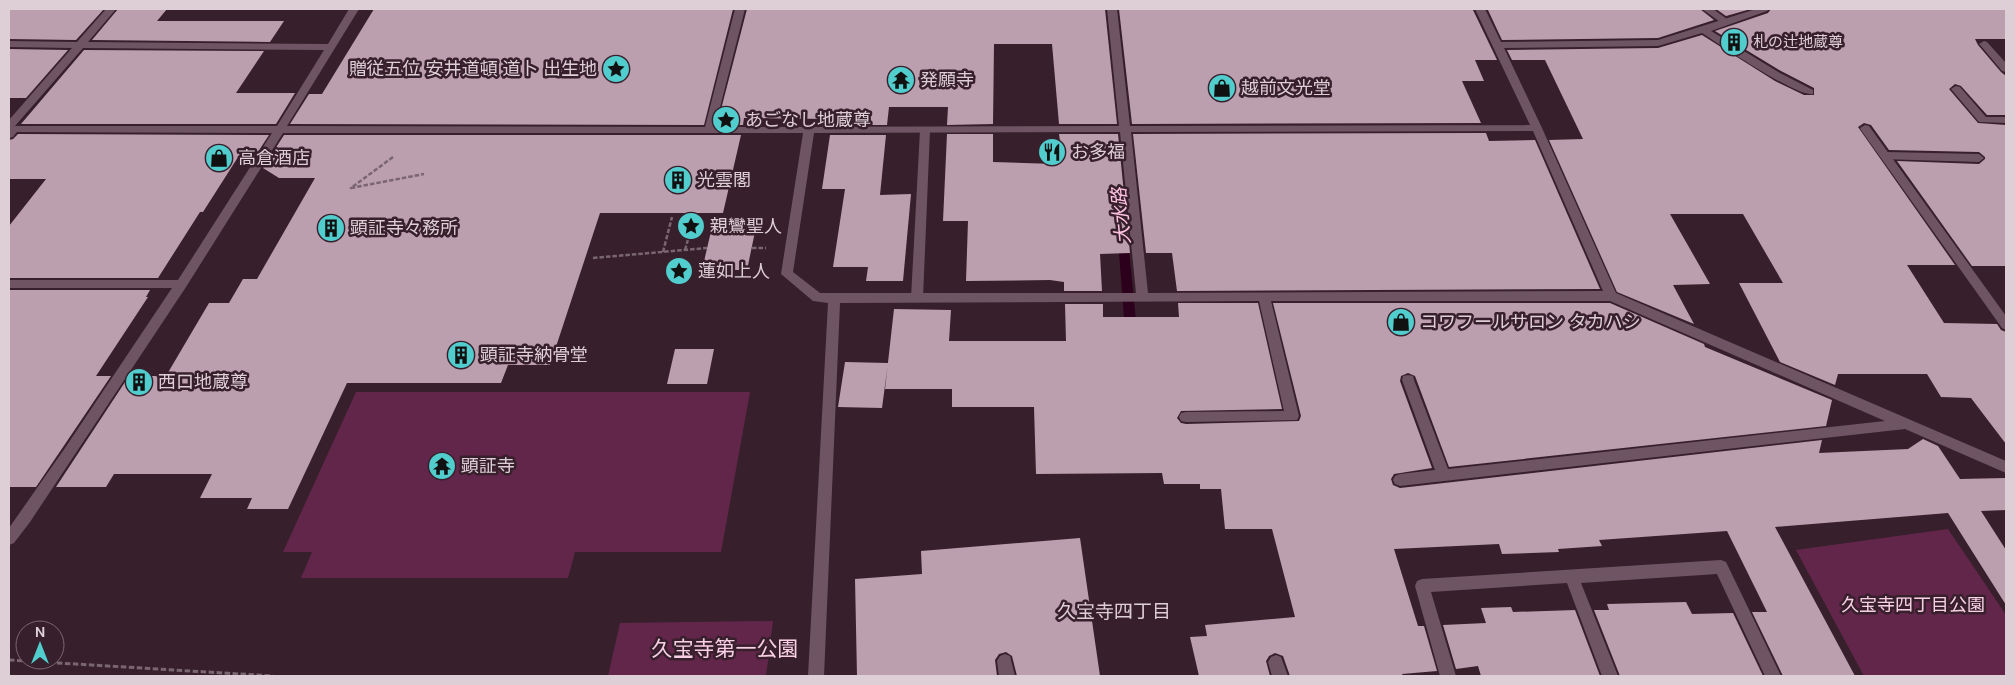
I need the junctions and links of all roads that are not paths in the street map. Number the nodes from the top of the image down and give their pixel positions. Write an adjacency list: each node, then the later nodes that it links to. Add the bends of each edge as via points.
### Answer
1 (111, 9): 12 (street)
2 (354, 9): 14 (street)
3 (740, 9): 23 (street)
4 (1112, 9): 26 (street)
5 (1480, 9): 13 (street)
6 (1707, 9): 8 (street)
7 (1764, 9): 8 (street)
8 (1726, 22): 9 (street)
9 (1703, 30): 13 (street, via 1658,43); 17 (street)
10 (9, 44): 12 (street)
11 (1984, 44): 15 (street)
12 (79, 45): 14 (street); 22 (street)
13 (1499, 46): 20 (street)
14 (331, 47): 19 (street)
15 (2006, 69)
16 (1956, 89): 18 (street, via 1983,120)
17 (1810, 92)
18 (2006, 120)
19 (281, 128): 22 (street); 23 (street); 30 (street)
20 (1537, 128): 26 (street); 31 (street)
21 (1865, 128): 27 (street)
22 (10, 130)
23 (709, 130): 24 (street)
24 (809, 130): 25 (street); 33 (street, via 787,274 817,298)
25 (925, 130): 26 (street); 34 (street)
26 (1126, 130): 35 (street)
27 (1886, 156): 28 (street); 36 (street)
28 (1979, 158)
29 (9, 284): 30 (street)
30 (182, 284): 43 (street, via 48,486)
31 (1611, 296): 32 (street); 39 (street)
32 (1264, 297): 35 (street); 38 (street, via 1292,416)
33 (834, 298): 34 (street); 45 (street)
34 (917, 298): 35 (street)
35 (1142, 298)
36 (2006, 325)
37 (1408, 380): 41 (street)
38 (1186, 417)
39 (1905, 424): 40 (street); 41 (street)
40 (2006, 467)
41 (1444, 475): 42 (street)
42 (1400, 480)
43 (9, 539)
44 (1572, 577): 46 (street, via 1422,586); 47 (street); 48 (street, via 1721,567)
45 (816, 676)
46 (1448, 676)
47 (1610, 676)
48 (1773, 676)

